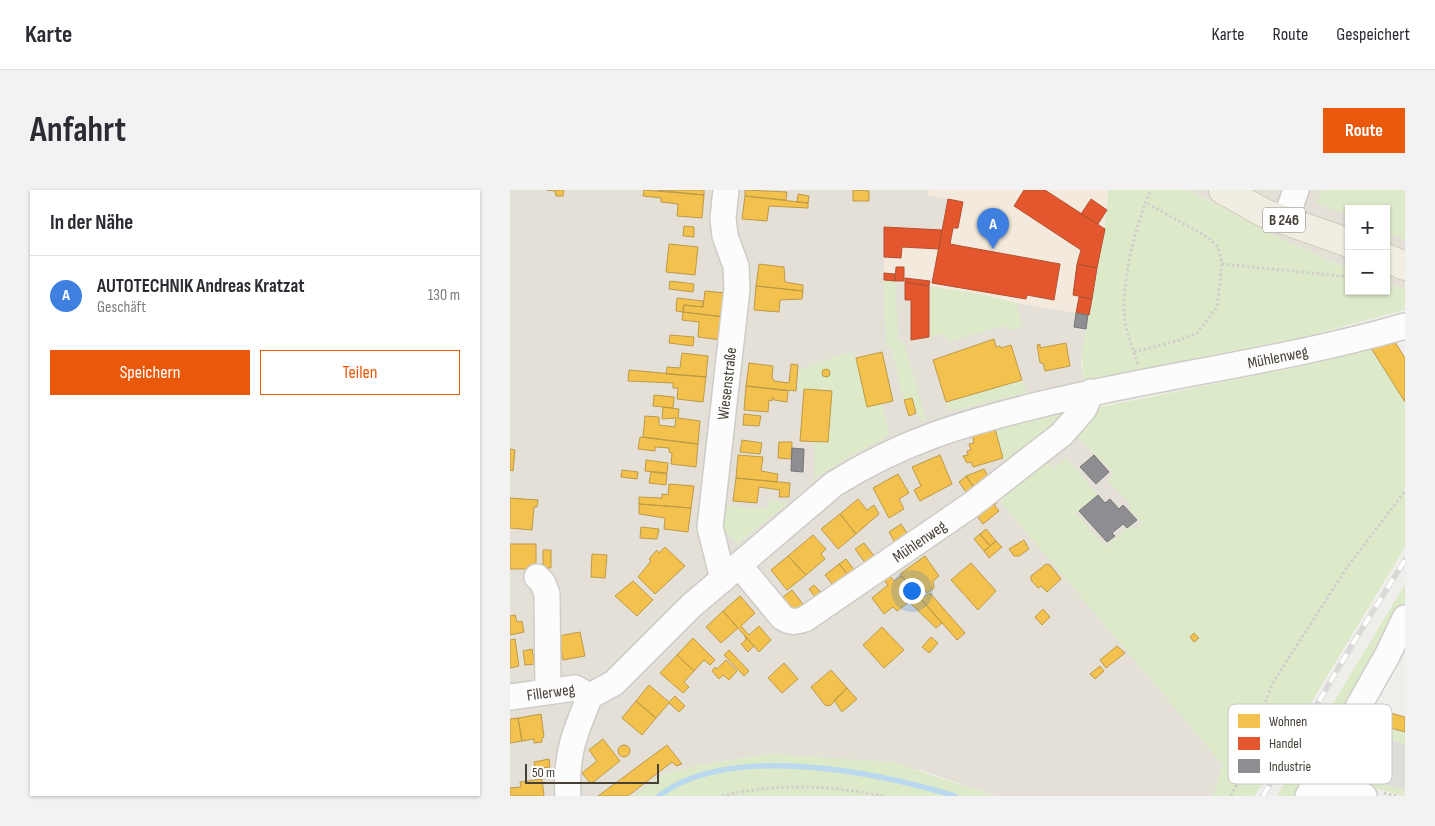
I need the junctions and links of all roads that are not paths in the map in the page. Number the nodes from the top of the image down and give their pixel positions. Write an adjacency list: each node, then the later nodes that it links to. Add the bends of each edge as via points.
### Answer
1 (726, 190): 10 (street, Wiesenstraße, via 725,236 736,266 737,289 710,527)
2 (1223, 190): 4 (main road, B 246)
3 (1296, 190): 4 (street)
4 (1285, 221): 5 (main road, B 246)
5 (1345, 242)
6 (1390, 260): 7 (main road)
7 (1405, 266)
8 (1405, 326): 9 (street, Mühlenweg, via 1307,351)
9 (1091, 392): 10 (street, Mühlenweg, via 993,415 899,448 834,484); 10 (street, Mühlenweg, via 1084,409 1062,434 971,505 805,619 788,621)
10 (731, 572): 15 (street, Mühlenweg, via 691,606 614,683)
11 (537, 577): 14 (street, via 544,583 547,594)
12 (1405, 618): 13 (street)
13 (1396, 657): 17 (street)
14 (548, 691): 15 (street, Fillerweg, via 576,688); 16 (street, Fillerweg)
15 (590, 696): 19 (street, via 570,750 566,770)
16 (510, 697)
17 (1366, 704)
18 (1313, 789): 20 (street)
19 (568, 796)
20 (1364, 796)

